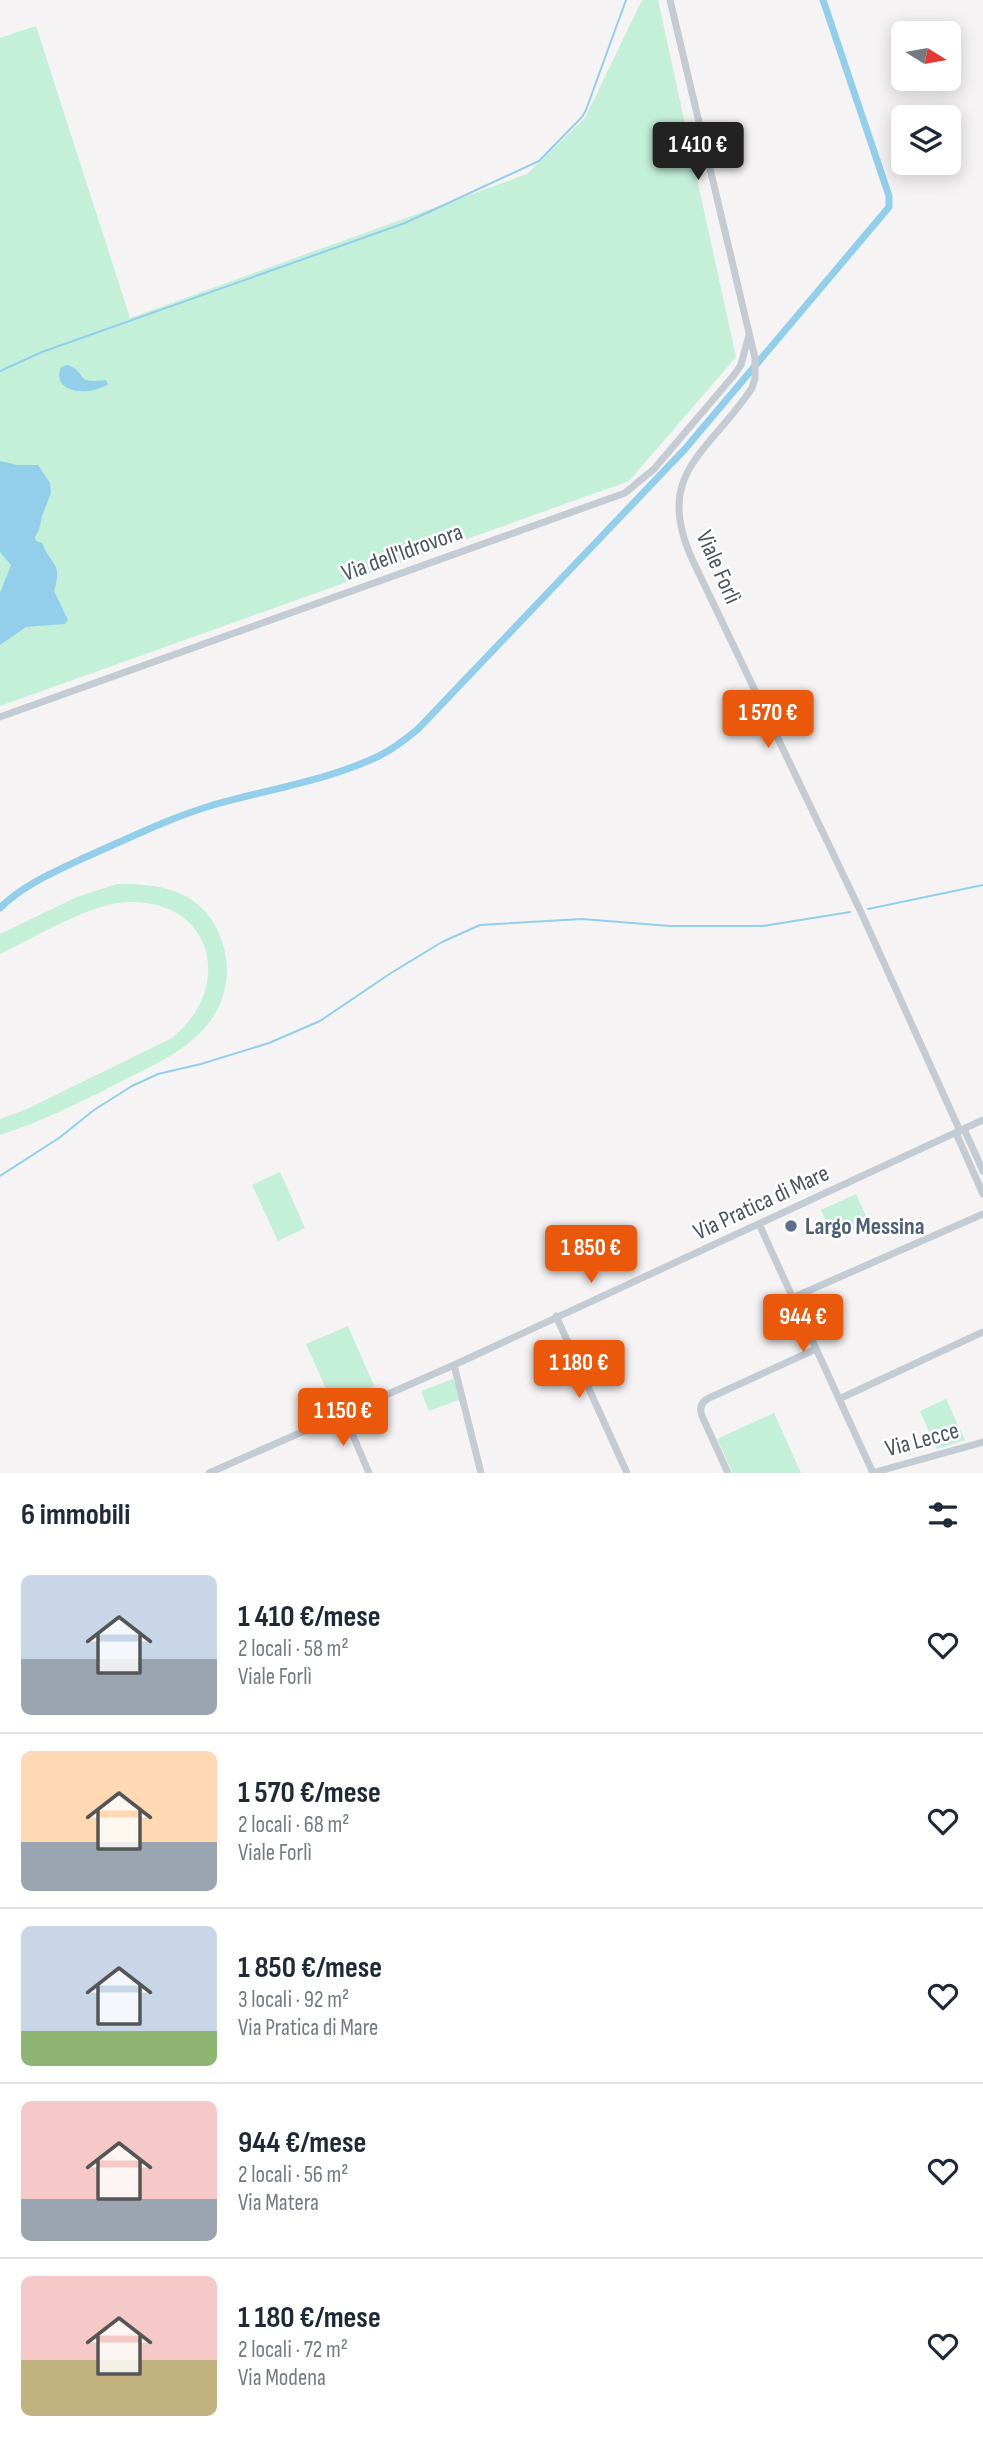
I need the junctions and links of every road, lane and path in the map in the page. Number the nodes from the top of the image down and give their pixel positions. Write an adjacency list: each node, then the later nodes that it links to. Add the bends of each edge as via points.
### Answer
1 (670, 0): 2 (street, Viale Forlì)
2 (750, 334): 3 (street, Via dell'Idrovora, via 734,375 654,469 625,493); 5 (street, Viale Forlì, via 755,358 750,392 685,475 678,506 682,535)
3 (0, 717)
4 (983, 1120): 5 (street, Via Pratica di Mare)
5 (960, 1131): 6 (street); 7 (street); 9 (street, Via Pratica di Mare)
6 (983, 1171)
7 (983, 1194)
8 (983, 1214): 10 (street)
9 (759, 1224): 10 (street); 11 (street, Via Pratica di Mare)
10 (792, 1298): 13 (street)
11 (556, 1317): 14 (street, Via Pratica di Mare); 22 (street)
12 (983, 1332): 15 (street)
13 (816, 1349): 15 (street); 23 (street, via 702,1403 702,1416)
14 (454, 1365): 16 (street, Via Pratica di Mare); 21 (street)
15 (839, 1399): 24 (street)
16 (343, 1412): 19 (street, Via Pratica di Mare); 20 (street)
17 (983, 1442): 18 (street, Via Lecce)
18 (888, 1471): 24 (street, Via Lecce)
19 (209, 1473)
20 (369, 1473)
21 (481, 1473)
22 (626, 1473)
23 (728, 1473)
24 (872, 1473)

